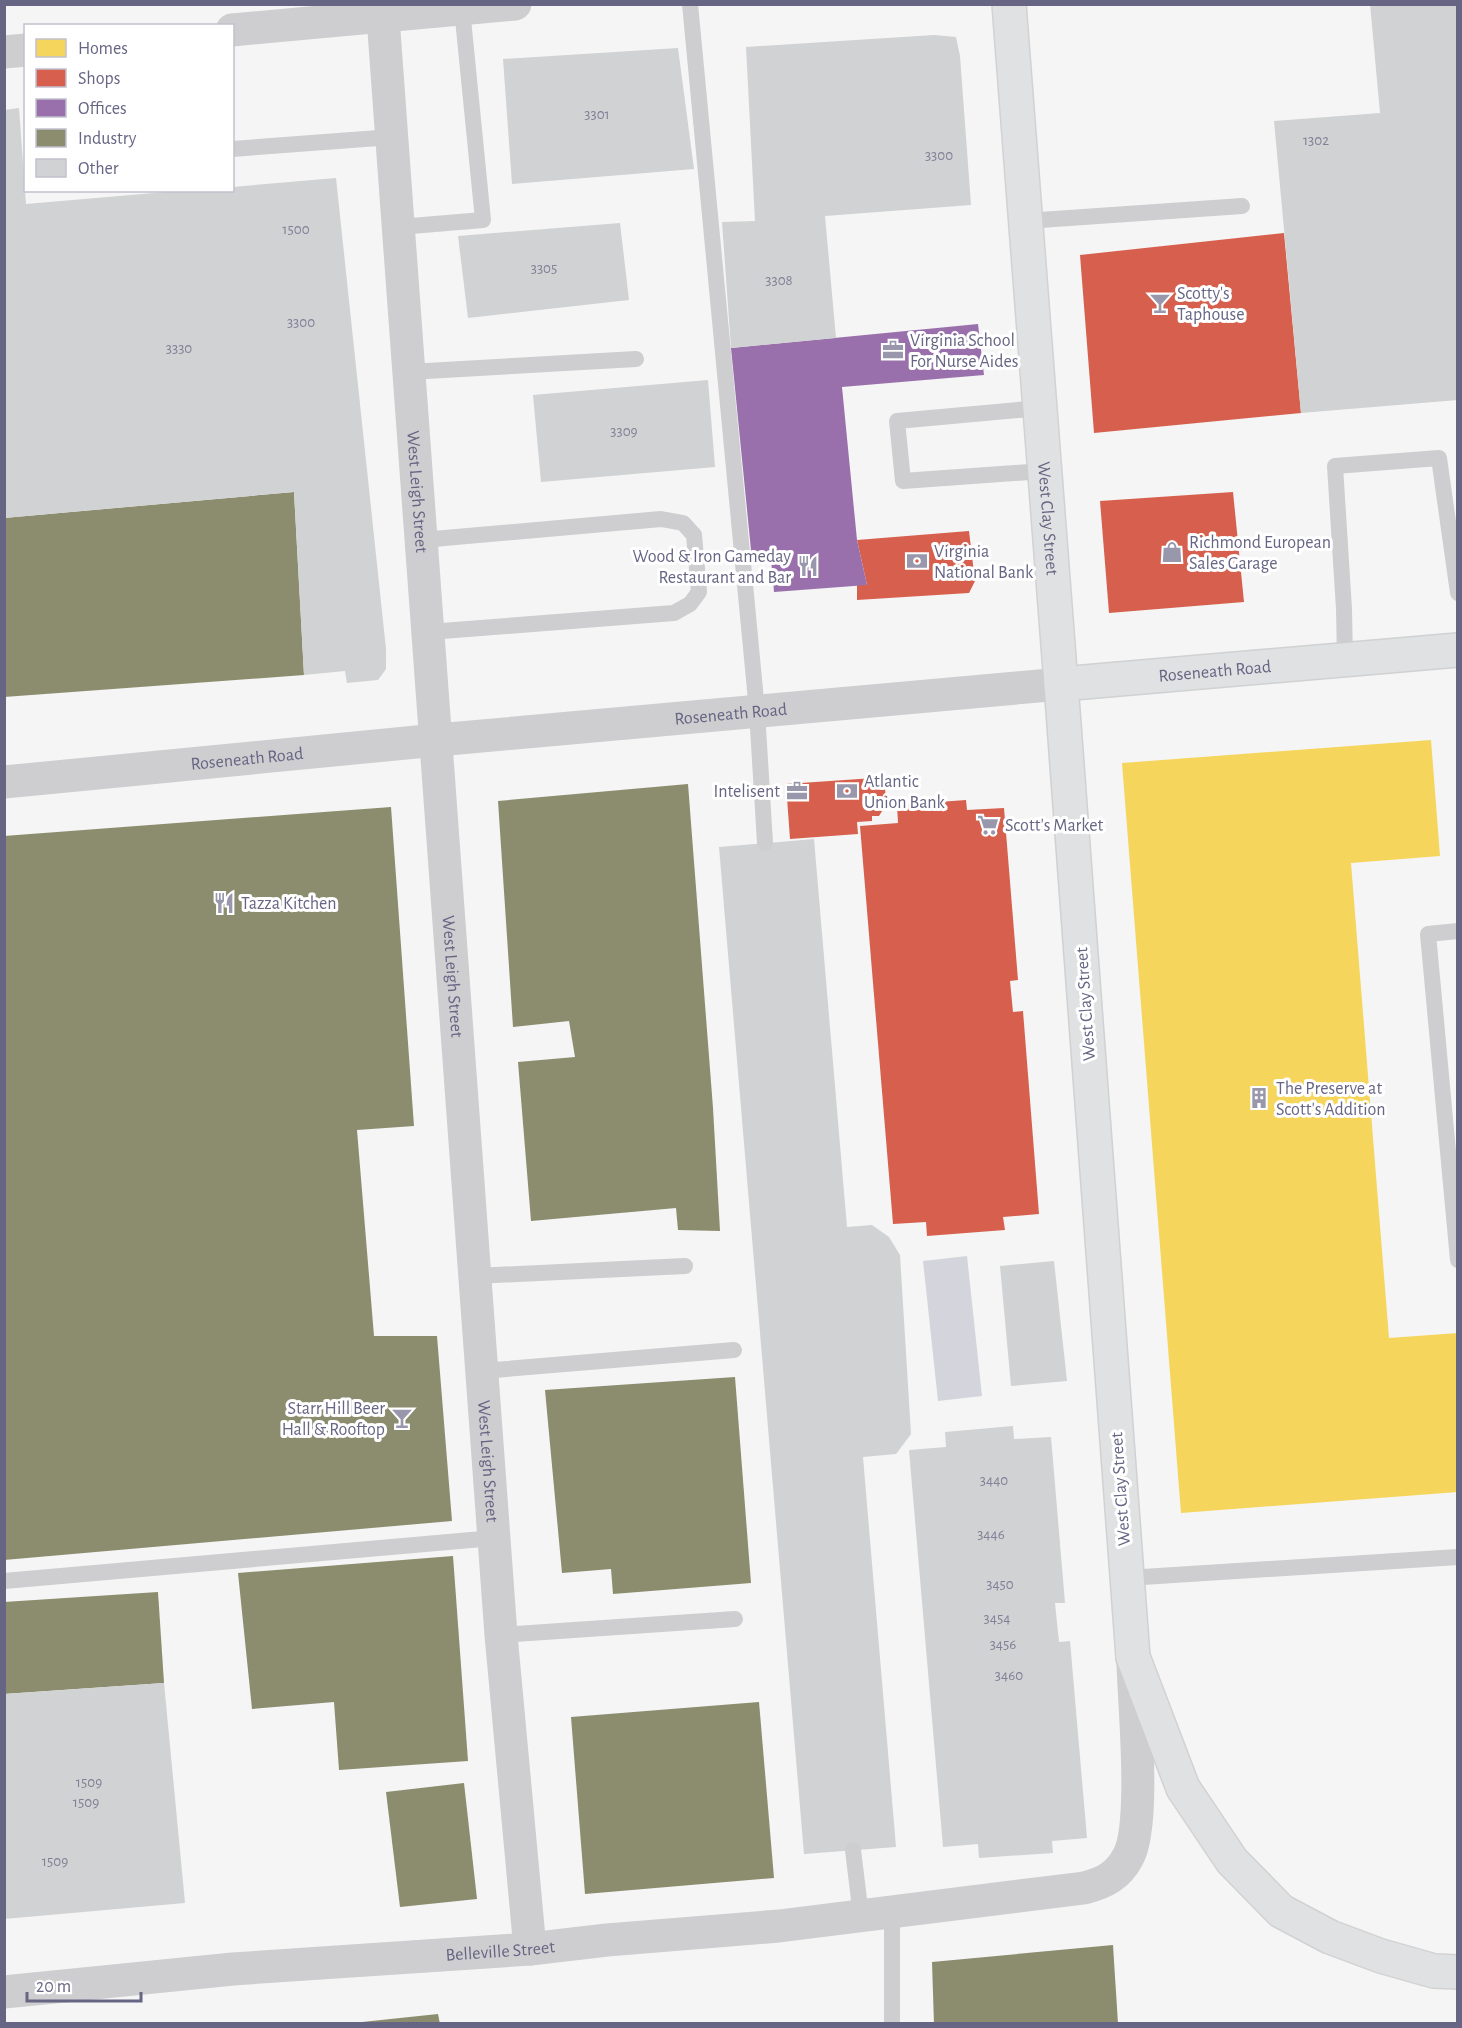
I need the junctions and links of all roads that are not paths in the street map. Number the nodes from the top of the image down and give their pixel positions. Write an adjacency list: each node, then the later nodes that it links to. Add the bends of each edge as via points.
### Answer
1 (515, 4): 4 (street)
2 (690, 4): 24 (lane)
3 (1009, 4): 12 (main road, West Clay Street)
4 (462, 9): 5 (street); 13 (lane, via 483,220)
5 (382, 10): 6 (street); 9 (street, West Leigh Street)
6 (234, 30)
7 (24, 50): 8 (street)
8 (4, 52)
9 (392, 137): 10 (lane); 13 (street, West Leigh Street)
10 (234, 148)
11 (1242, 206): 12 (lane)
12 (1026, 221): 16 (main road, West Clay Street)
13 (399, 226): 15 (street, West Leigh Street)
14 (636, 359): 15 (lane)
15 (409, 372): 18 (street, West Leigh Street)
16 (1040, 408): 17 (main road, West Clay Street); 17 (lane, via 897,421 903,482)
17 (1044, 471): 23 (main road, West Clay Street)
18 (422, 540): 20 (street, West Leigh Street); 20 (lane, via 661,519 683,523 694,535 699,592 690,604 674,614)
19 (1458, 592): 22 (lane, via 1439,458 1335,466)
20 (429, 632): 25 (street, West Leigh Street)
21 (1458, 650): 22 (main road, Roseneath Road)
22 (1345, 660): 23 (main road, Roseneath Road)
23 (1061, 684): 24 (street, Roseneath Road); 36 (main road, West Clay Street)
24 (757, 711): 25 (street, Roseneath Road); 27 (lane)
25 (436, 740): 26 (street, Roseneath Road); 31 (street, West Leigh Street)
26 (4, 782)
27 (765, 843)
28 (1458, 931): 29 (lane, via 1428,934)
29 (1458, 1260)
30 (685, 1266): 31 (lane)
31 (475, 1276): 33 (street, West Leigh Street)
32 (734, 1350): 33 (lane)
33 (482, 1371): 34 (street, West Leigh Street)
34 (494, 1538): 37 (lane); 39 (street, West Leigh Street)
35 (1458, 1557): 36 (lane)
36 (1127, 1578): 40 (main road, West Clay Street)
37 (4, 1581)
38 (735, 1619): 39 (lane)
39 (501, 1635): 44 (street, West Leigh Street)
40 (1133, 1657): 42 (street, West Clay Street, via 1137,1789 1135,1839 1129,1856 1117,1874 1102,1883); 45 (main road, via 1183,1788 1232,1861 1281,1911 1330,1937 1381,1956 1434,1971)
41 (853, 1850): 43 (lane)
42 (995, 1900): 43 (street, Belleville Street)
43 (876, 1914): 44 (street, Belleville Street); 47 (lane)
44 (530, 1949): 46 (street, Belleville Street, via 233,1969)
45 (1458, 1972)
46 (4, 1992)
47 (892, 2024)

